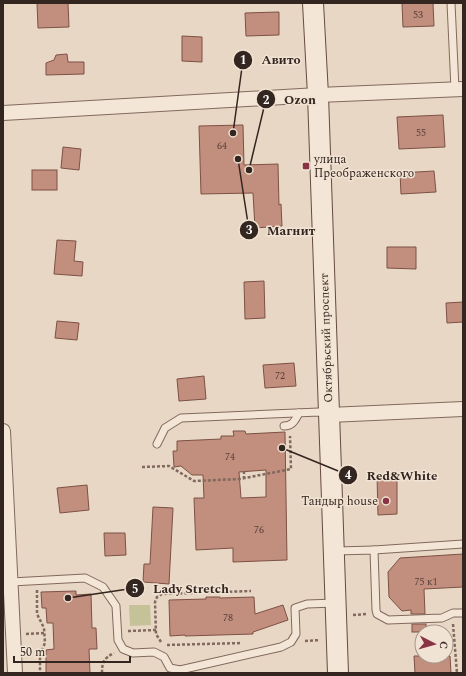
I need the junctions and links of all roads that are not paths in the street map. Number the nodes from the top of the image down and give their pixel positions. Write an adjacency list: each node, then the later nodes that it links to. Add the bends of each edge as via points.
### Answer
1 (313, 3): 4 (street, Октябрьский проспект)
2 (451, 3): 3 (lane)
3 (459, 89): 4 (street)
4 (318, 95): 5 (street); 8 (street, Октябрьский проспект)
5 (3, 113)
6 (463, 410): 8 (street)
7 (299, 413): 8 (lane, via 320,412); 9 (lane, via 294,423); 11 (lane, via 181,418 165,428)
8 (329, 415): 14 (street, Октябрьский проспект)
9 (287, 426)
10 (3, 431): 15 (street)
11 (157, 444)
12 (463, 544): 13 (lane)
13 (374, 550): 14 (lane); 17 (lane, via 377,614 388,620 442,618 453,613)
14 (334, 551): 16 (street, Октябрьский проспект)
15 (11, 582): 16 (lane, via 86,578 104,587 116,606 118,640 124,649 133,653 154,652 164,658 170,668 180,670 281,647 291,642 296,634 295,608 307,604); 18 (street)
16 (336, 603): 19 (street, Октябрьский проспект)
17 (463, 613)
18 (15, 673)
19 (338, 673)

